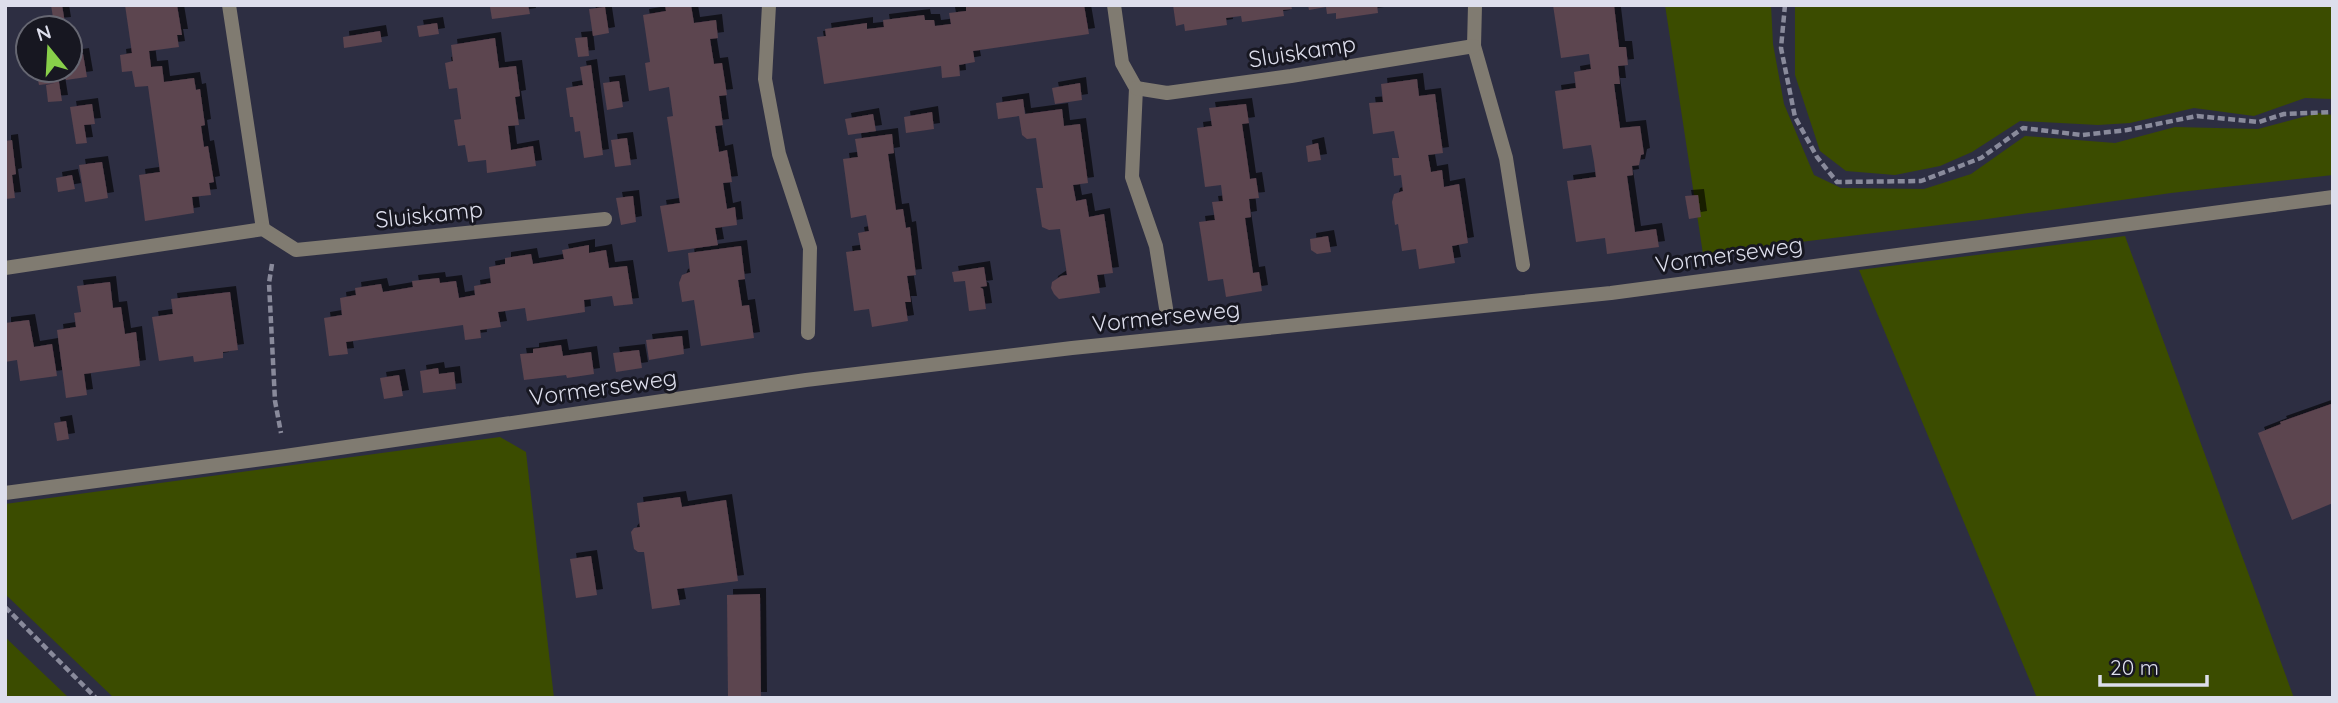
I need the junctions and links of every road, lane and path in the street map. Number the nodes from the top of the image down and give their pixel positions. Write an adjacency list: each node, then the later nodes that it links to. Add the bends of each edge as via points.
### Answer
1 (229, 5): 11 (street)
2 (769, 5): 16 (street, via 765,79 779,154 810,248)
3 (1114, 5): 7 (street, via 1122,63)
4 (1475, 5): 6 (street)
5 (1785, 5): 8 (path, via 1781,48 1795,117 1817,157 1837,181 1921,181 1982,158 2023,128 2082,135 2197,116 2259,122 2284,114)
6 (1474, 46): 7 (street, Sluiskamp, via 1167,93); 13 (street, via 1506,158)
7 (1136, 88): 15 (street, via 1132,177 1156,246)
8 (2333, 113)
9 (2333, 197): 17 (street, Vormerseweg, via 1611,293 806,380)
10 (605, 219): 12 (street, Sluiskamp, via 296,250)
11 (263, 229): 12 (street, Sluiskamp); 14 (street)
12 (283, 242): 17 (path, via 273,260 269,283 275,401)
13 (1523, 265)
14 (5, 268)
15 (1166, 308)
16 (808, 333)
17 (285, 456): 18 (street, Vormerseweg)
18 (5, 492)
19 (5, 607): 20 (path)
20 (96, 698)

